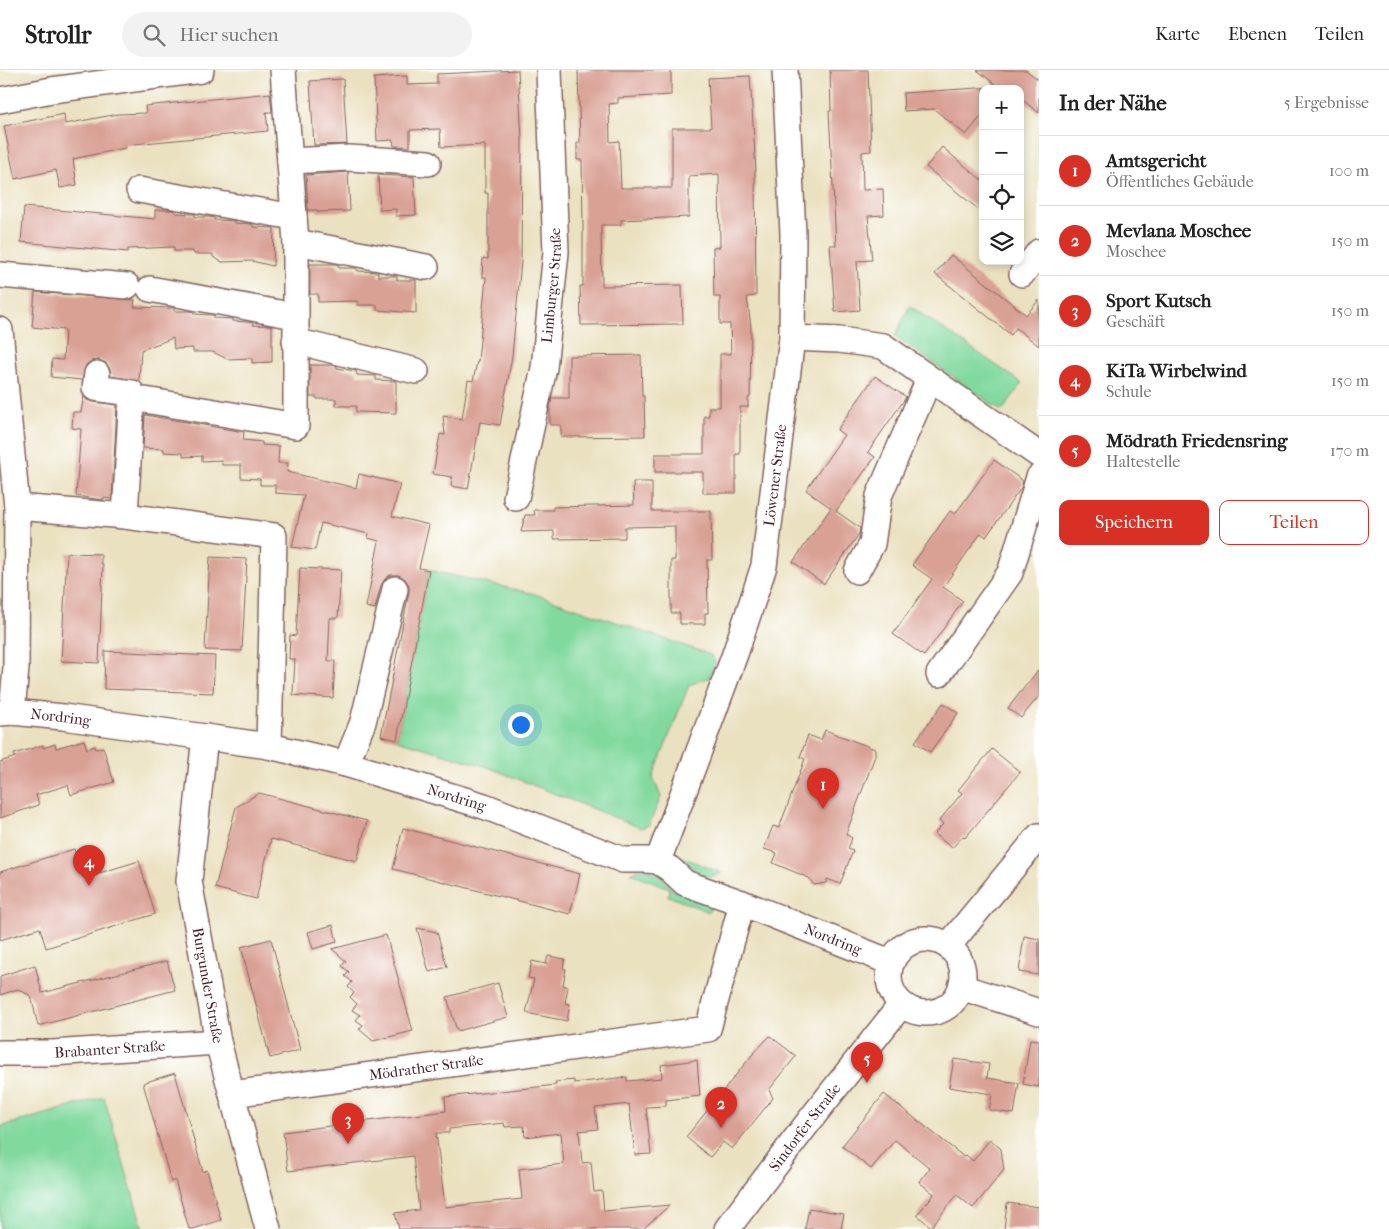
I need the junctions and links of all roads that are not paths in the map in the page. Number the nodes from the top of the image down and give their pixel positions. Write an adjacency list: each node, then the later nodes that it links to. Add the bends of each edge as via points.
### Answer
1 (201, 70): 5 (street)
2 (283, 70): 6 (street)
3 (549, 70): 25 (street, Limburger Straße, via 556,252 544,368)
4 (785, 70): 17 (street, Löwener Straße, via 793,234)
5 (0, 100)
6 (290, 161): 7 (street, via 349,158); 9 (street)
7 (428, 163)
8 (139, 190): 9 (street)
9 (294, 217): 10 (street)
10 (296, 242): 12 (street); 15 (street)
11 (1039, 252): 13 (street)
12 (426, 267)
13 (1022, 274)
14 (0, 275): 15 (street, via 139,288)
15 (295, 316): 18 (street)
16 (0, 330): 26 (street)
17 (792, 338): 21 (street, via 883,346); 36 (street, Löwener Straße, via 764,566)
18 (295, 341): 19 (street); 22 (street, via 296,426)
19 (416, 371)
20 (97, 374): 27 (street, via 95,388 132,393)
21 (929, 380): 23 (street); 28 (street, via 879,496 872,544)
22 (145, 400)
23 (1039, 455)
24 (1039, 477): 30 (street, via 1010,573)
25 (516, 498)
26 (16, 507): 27 (street); 31 (street, via 16,668)
27 (125, 516): 33 (street, via 274,536)
28 (857, 572)
29 (395, 589): 34 (street, via 363,722)
30 (939, 674)
31 (6, 712): 32 (street, Nordring)
32 (205, 736): 33 (street, Nordring); 43 (street, Burgunder Straße, via 189,881)
33 (269, 746): 34 (street, Nordring)
34 (346, 764): 36 (street, Nordring, via 484,806 623,860)
35 (1039, 836): 38 (street)
36 (658, 861): 37 (street, Nordring, via 685,883)
37 (742, 903): 39 (street, Nordring); 45 (street, Mödrather Straße, via 708,1029)
38 (949, 945): 39 (street, via 927,938 904,944); 40 (street, via 959,956 964,970)
39 (890, 962): 41 (street, via 888,978 892,993)
40 (961, 988): 41 (street, via 949,1006 925,1014); 42 (street)
41 (901, 1005): 47 (street, Sindorfer Straße)
42 (1039, 1012)
43 (218, 1042): 44 (street, Brabanter Straße, via 52,1053); 45 (street, Burgunder Straße)
44 (0, 1053)
45 (232, 1094): 46 (street, Burgunder Straße)
46 (268, 1229)
47 (727, 1229)

